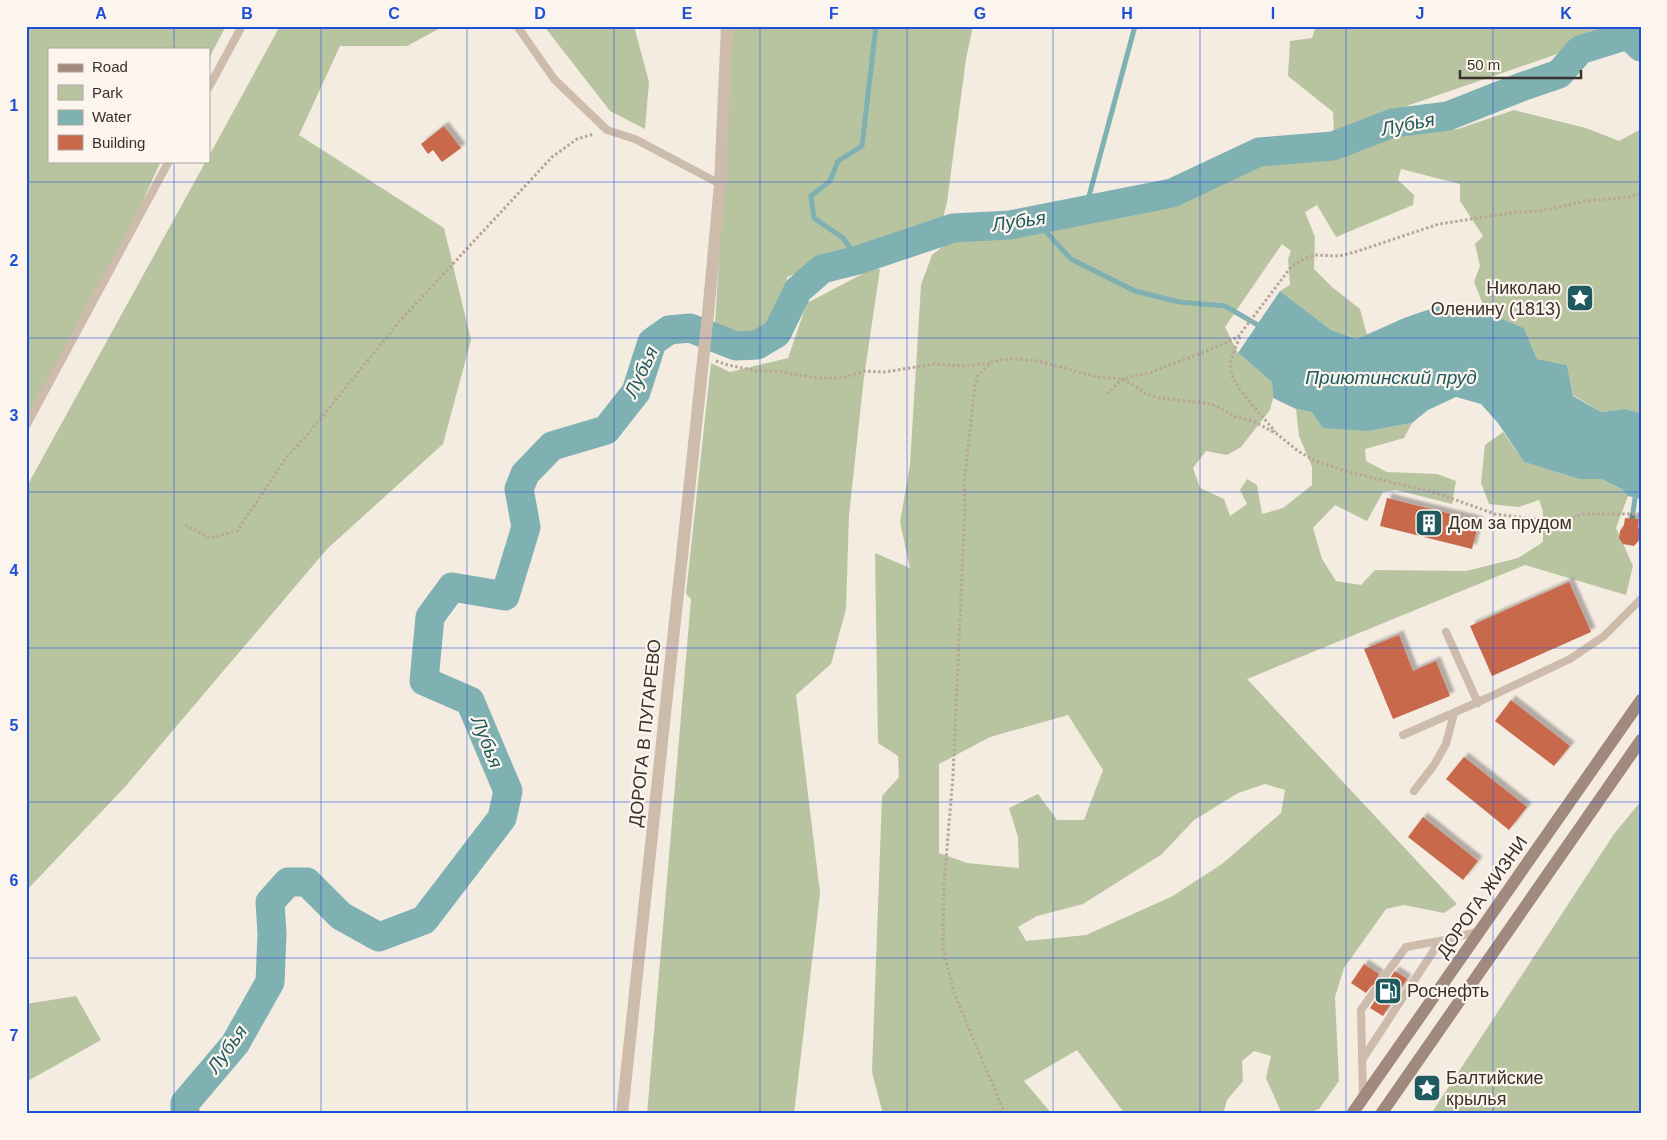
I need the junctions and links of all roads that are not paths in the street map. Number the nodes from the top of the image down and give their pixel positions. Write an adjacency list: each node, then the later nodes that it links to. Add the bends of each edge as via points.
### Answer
1 (242, 26): 4 (lane)
2 (517, 26): 6 (lane, via 554,79 606,130 635,139)
3 (727, 26): 6 (street, ДОРОГА В ПУГАРЕВО)
4 (210, 85)
5 (168, 162): 7 (lane)
6 (720, 184): 22 (street, ДОРОГА В ПУГАРЕВО)
7 (26, 426)
8 (1641, 599): 11 (lane, via 1604,636 1570,659)
9 (1446, 632): 11 (lane)
10 (1641, 700): 16 (main road, ДОРОГА ЖИЗНИ)
11 (1478, 703): 12 (lane)
12 (1454, 713): 13 (lane); 15 (lane, via 1446,744)
13 (1403, 735)
14 (1641, 740): 24 (main road)
15 (1414, 791)
16 (1479, 931): 17 (lane); 21 (main road, ДОРОГА ЖИЗНИ)
17 (1440, 941): 18 (lane, via 1406,947); 20 (lane)
18 (1380, 982)
19 (1375, 990): 20 (lane, via 1361,1010)
20 (1362, 1060): 21 (lane)
21 (1363, 1098): 23 (main road, ДОРОГА ЖИЗНИ)
22 (622, 1114)
23 (1352, 1114)
24 (1381, 1114)

